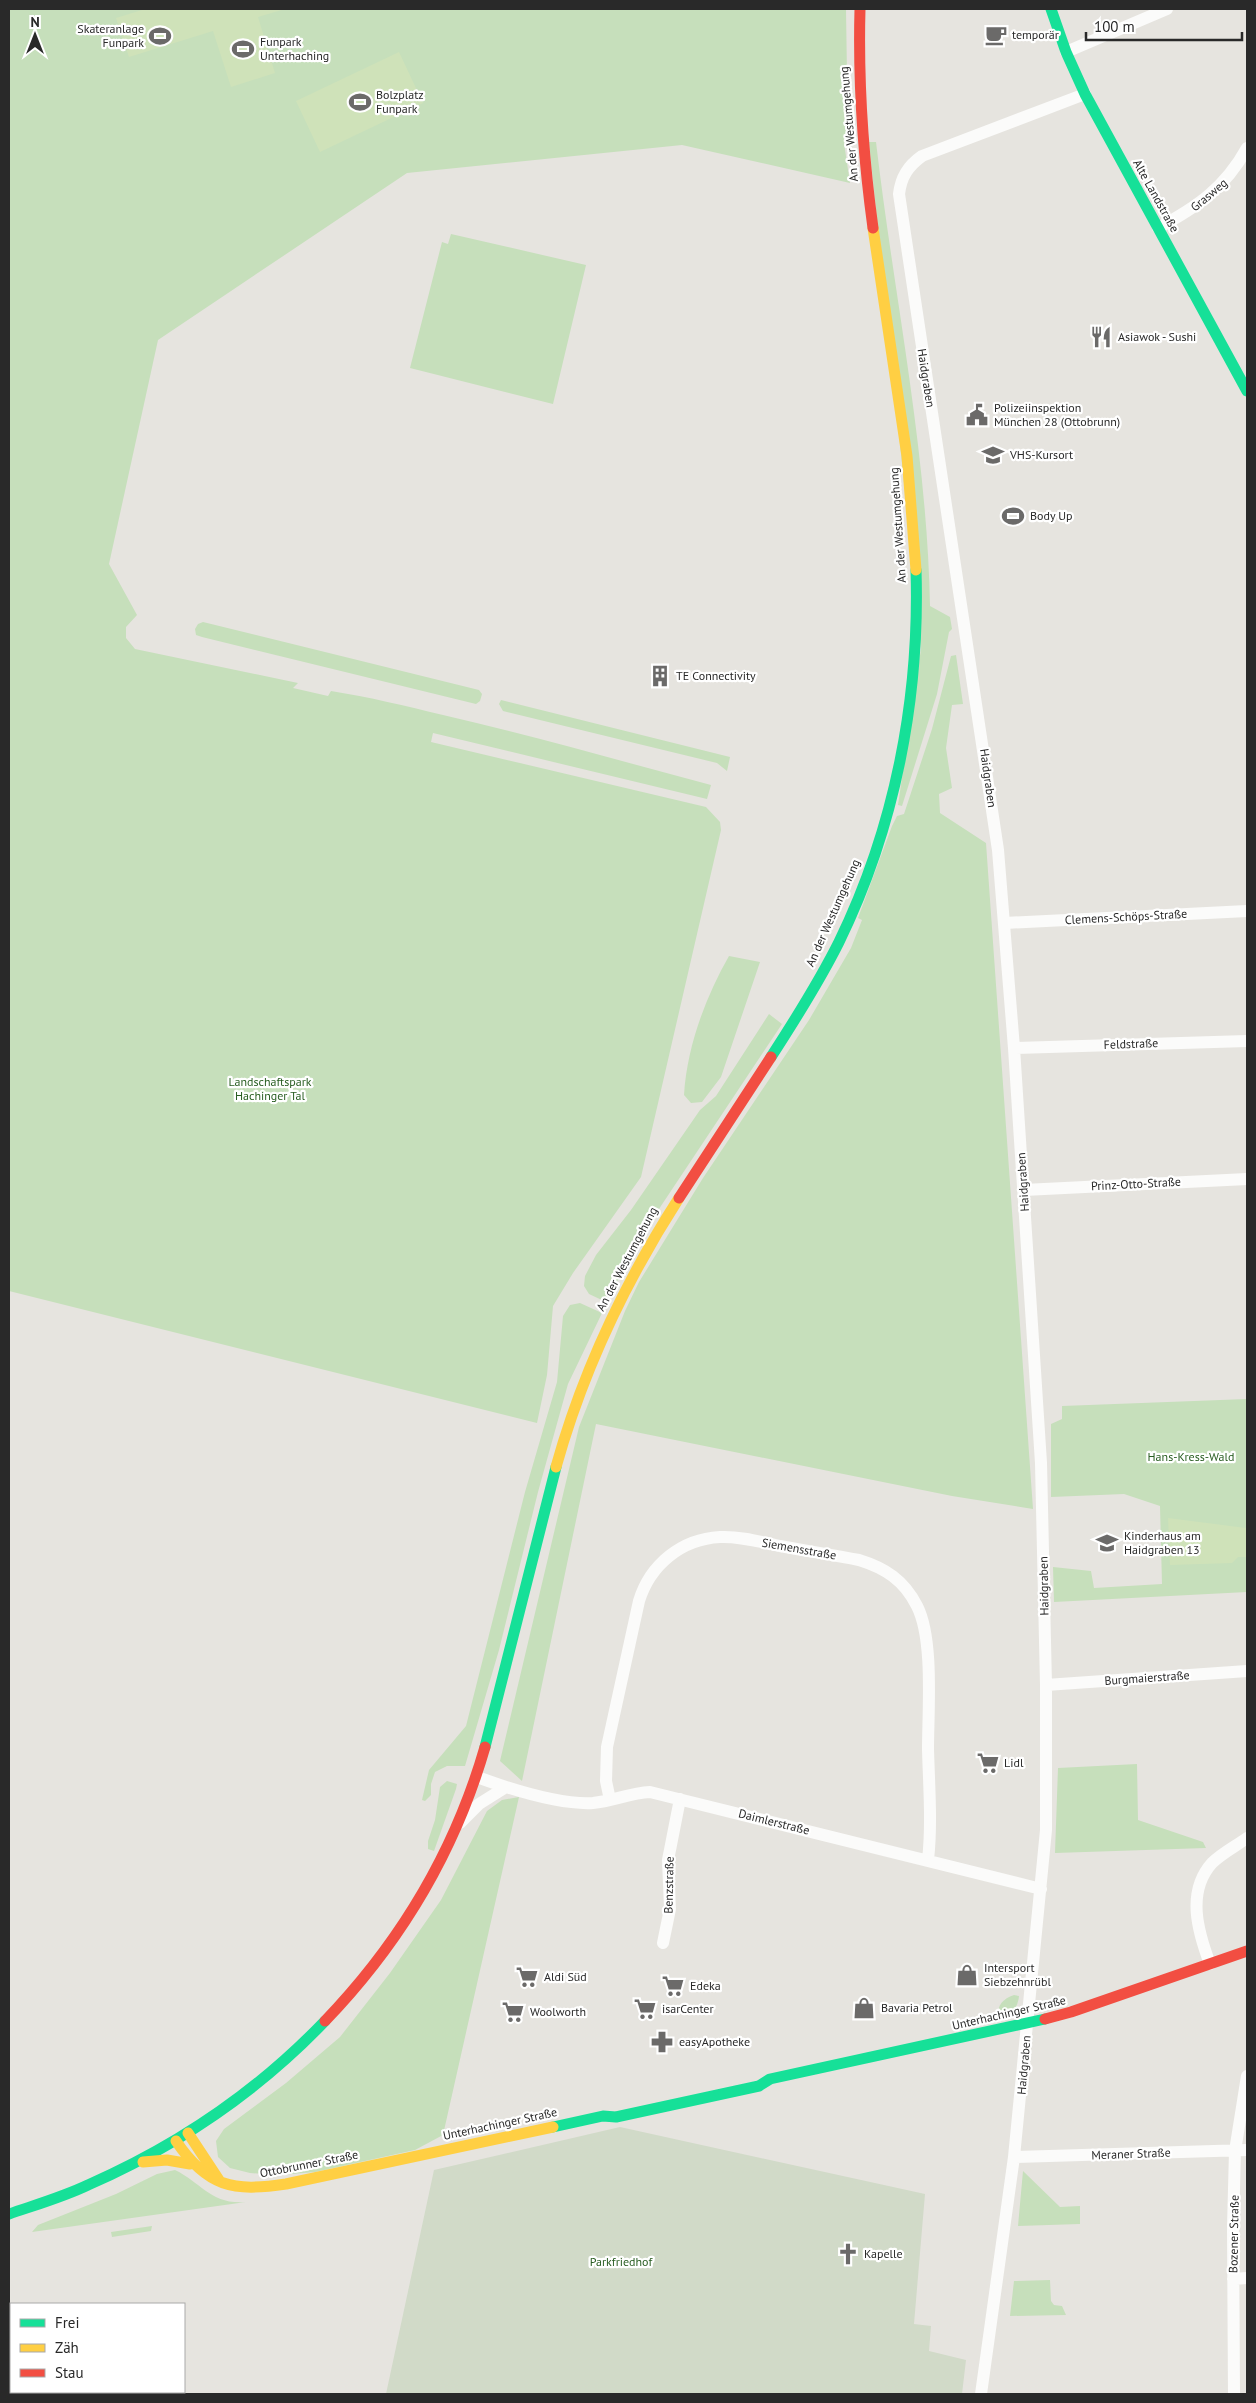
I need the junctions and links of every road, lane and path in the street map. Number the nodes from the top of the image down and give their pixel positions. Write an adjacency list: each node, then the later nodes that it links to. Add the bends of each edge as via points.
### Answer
1 (860, 9): 17 (main road, An der Westumgehung, via 857,50 860,121 901,402 912,510 915,649 907,724 897,772 870,866 834,949 800,1014 652,1236 601,1337 568,1426)
2 (1051, 9): 4 (main road, Alte Landstraße)
3 (1168, 9): 4 (street)
4 (1066, 52): 5 (main road, Alte Landstraße)
5 (1085, 94): 7 (main road, Alte Landstraße); 10 (street, Haidgraben, via 922,156 909,167 899,194 986,763)
6 (1247, 148): 7 (street, Grasweg, via 1230,177 1192,209)
7 (1158, 228): 8 (main road, Alte Landstraße)
8 (1247, 391)
9 (1247, 911): 10 (street, Clemens-Schöps-Straße)
10 (1005, 924): 12 (street, Haidgraben)
11 (1247, 1040): 12 (street, Feldstraße)
12 (1014, 1048): 14 (street, Haidgraben)
13 (1247, 1179): 14 (street, Prinz-Otto-Straße)
14 (1024, 1190): 16 (street, Haidgraben, via 1039,1410)
15 (1247, 1671): 16 (street, Burgmaierstraße)
16 (1046, 1684): 24 (street, Haidgraben, via 1048,1772)
17 (477, 1777): 18 (street, Daimlerstraße); 21 (main road, An der Westumgehung)
18 (506, 1786): 20 (street, Daimlerstraße, via 577,1802); 21 (street, via 479,1804)
19 (680, 1799): 20 (street, Daimlerstraße, via 650,1792); 23 (street, Daimlerstraße); 25 (street, Benzstraße, via 668,1860 670,1909)
20 (610, 1800): 23 (street, Siemensstraße, via 606,1782 607,1747 639,1601 645,1583 658,1566 676,1550 721,1536 859,1560 894,1575 922,1618 927,1657)
21 (458, 1825): 30 (main road, An der Westumgehung, via 439,1867 406,1921 361,1983 319,2030)
22 (1247, 1838): 27 (street, via 1213,1863 1200,1885 1196,1914)
23 (928, 1860): 24 (street, Daimlerstraße)
24 (1041, 1889): 28 (street, Haidgraben)
25 (663, 1943)
26 (1247, 1950): 27 (main road, Unterhachinger Straße)
27 (1210, 1964): 28 (main road, Unterhachinger Straße, via 1104,2002)
28 (1028, 2023): 33 (street, Haidgraben); 34 (main road, Unterhachinger Straße, via 770,2079 757,2078 632,2105 603,2116)
29 (1247, 2076): 32 (street, Bozener Straße)
30 (188, 2133): 31 (main road); 37 (main road)
31 (176, 2140): 35 (main road); 36 (main road, Ottobrunner Straße)
32 (1241, 2151): 33 (street, Meraner Straße); 40 (street, Bozener Straße)
33 (1014, 2157): 41 (street, Haidgraben)
34 (402, 2159): 37 (main road, Ottobrunner Straße, via 265,2187 238,2188)
35 (137, 2162): 36 (main road, via 167,2160); 38 (main road, via 81,2190)
36 (190, 2164): 37 (main road, Ottobrunner Straße, via 207,2178)
37 (220, 2182)
38 (9, 2214)
39 (1247, 2278): 40 (street)
40 (1233, 2279): 42 (street, Bozener Straße)
41 (981, 2394)
42 (1234, 2394)

